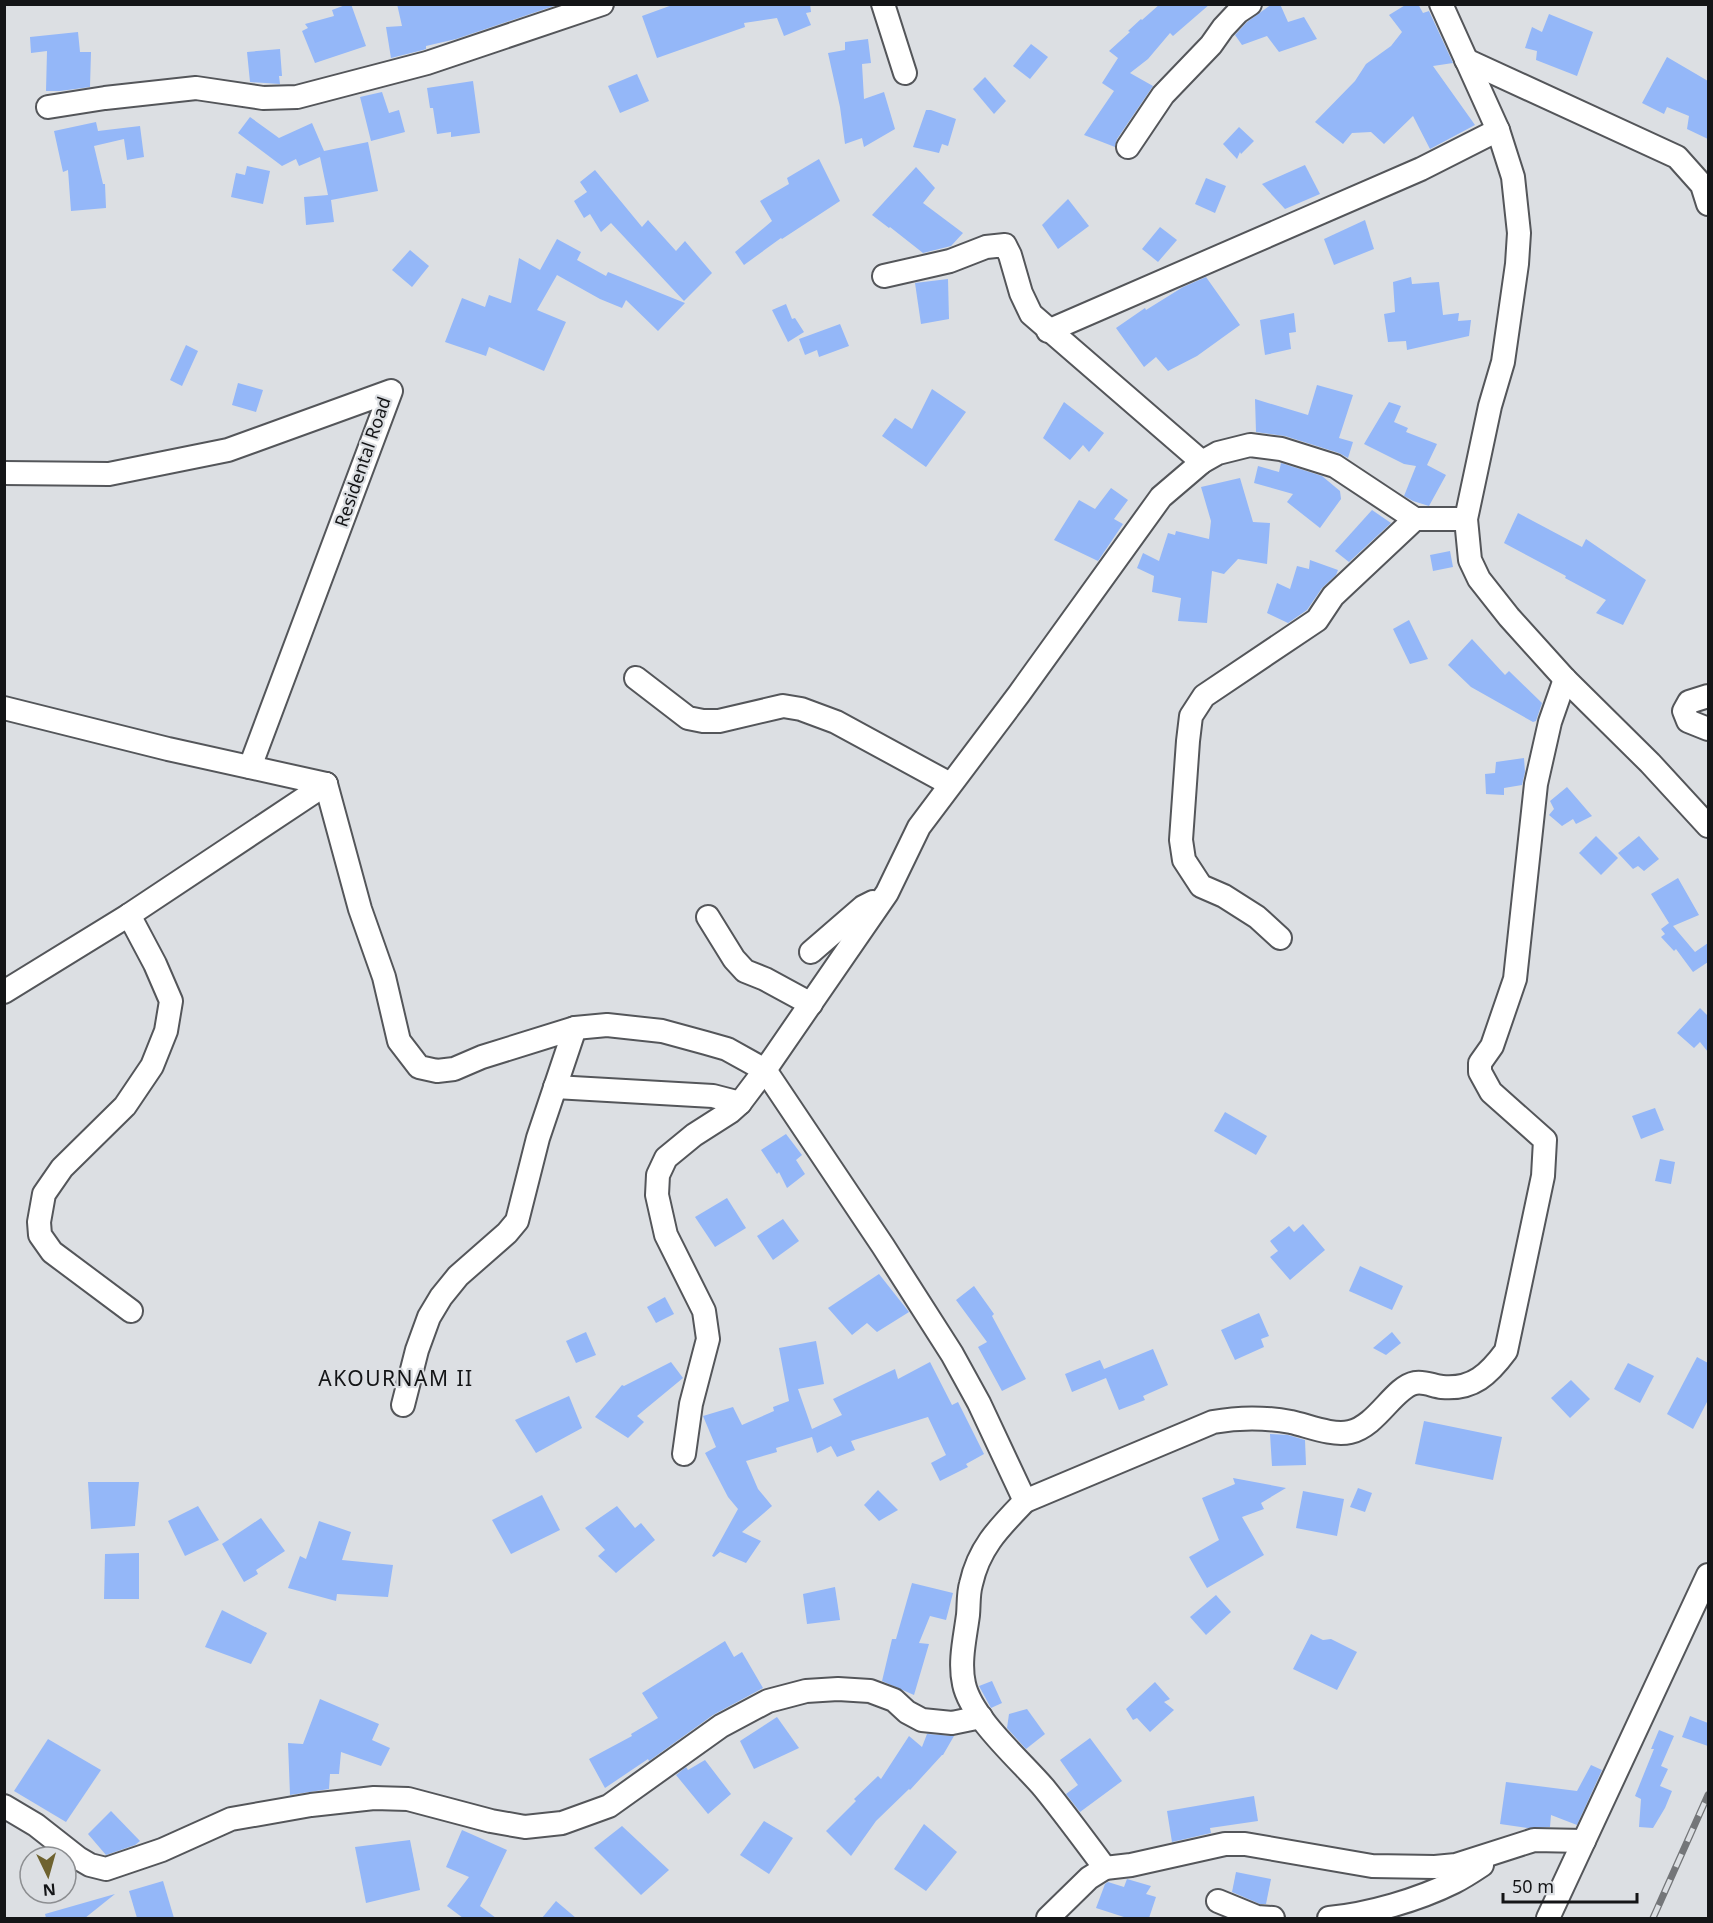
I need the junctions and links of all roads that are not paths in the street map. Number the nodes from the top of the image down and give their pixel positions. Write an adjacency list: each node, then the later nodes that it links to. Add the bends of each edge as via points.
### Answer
1 (602, 4): 7 (street, via 427,63 297,97 263,98 196,88)
2 (883, 4): 6 (street)
3 (1250, 4): 9 (street, via 1238,12 1163,95)
4 (1441, 4): 5 (street)
5 (1466, 60): 8 (street); 10 (street, via 1677,157 1702,185)
6 (905, 73)
7 (48, 107)
8 (1498, 130): 12 (street, via 1422,169); 16 (street, via 1513,177 1519,233 1517,264 1503,362)
9 (1128, 147)
10 (1708, 204)
11 (884, 276): 12 (street, via 1005,245 1031,314)
12 (1048, 331): 13 (street)
13 (1202, 462): 15 (street, via 1218,453 1250,445 1281,449 1335,466); 24 (street, via 1161,497)
14 (4, 473): 22 (street, Residental Road, via 109,474 228,450 391,391)
15 (1415, 519): 16 (street); 29 (street, via 1333,596 1317,620 1204,696 1191,716 1181,840 1184,860 1202,886 1257,917)
16 (1466, 519): 18 (street, via 1470,560 1479,579)
17 (636, 678): 24 (street, via 688,718 703,721 783,706 801,709 836,722)
18 (1565, 680): 25 (street); 40 (street, via 1550,722 1536,784 1515,979 1492,1046 1480,1063 1480,1072 1491,1092 1545,1140 1544,1176 1506,1351 1494,1367 1469,1386 1415,1382 1406,1386 1366,1426 1351,1432 1242,1417 1213,1422)
19 (1708, 696): 21 (street, via 1689,702 1684,711 1688,721)
20 (4, 708): 22 (street)
21 (1708, 729)
22 (250, 767): 23 (street)
23 (326, 784): 27 (street); 33 (street, via 360,909 384,977 399,1041 419,1067 454,1069)
24 (950, 784): 26 (street, via 919,827)
25 (1708, 826)
26 (887, 893): 30 (street, via 863,907); 32 (street)
27 (129, 915): 31 (street); 37 (street, via 171,1001 166,1031 152,1066 125,1106 62,1168 44,1194 39,1222 40,1235 52,1252)
28 (708, 917): 32 (street, via 745,971)
29 (1280, 938)
30 (811, 952)
31 (4, 992)
32 (811, 1004): 34 (street)
33 (575, 1028): 34 (street, via 607,1025 662,1031 728,1049); 35 (street)
34 (765, 1070): 36 (street); 40 (street, via 952,1354 980,1403)
35 (555, 1087): 36 (street, via 713,1096); 38 (street, via 517,1221 441,1297 417,1350)
36 (740, 1103): 39 (street, via 666,1158 658,1175 657,1195 666,1235 704,1311 708,1339 691,1404)
37 (131, 1311)
38 (403, 1405)
39 (684, 1454)
40 (1025, 1501): 42 (street, via 991,1536 970,1586 962,1668 969,1698)
41 (1708, 1575): 44 (street)
42 (981, 1717): 43 (street, via 952,1723 922,1720 894,1700 870,1692 806,1691 768,1701 721,1726 609,1806 562,1823 525,1827 408,1799 364,1799 231,1819 162,1850 106,1869 84,1862); 46 (street, via 1055,1802)
43 (4, 1806)
44 (1584, 1841): 45 (street, via 1534,1840); 51 (street)
45 (1503, 1851): 46 (street, via 1456,1865 1372,1866 1225,1844); 50 (street, via 1436,1890 1376,1909)
46 (1105, 1868): 48 (street, via 1089,1878)
47 (1218, 1901): 49 (street, via 1257,1917)
48 (1048, 1918)
49 (1274, 1918)
50 (1329, 1918)
51 (1548, 1918)

